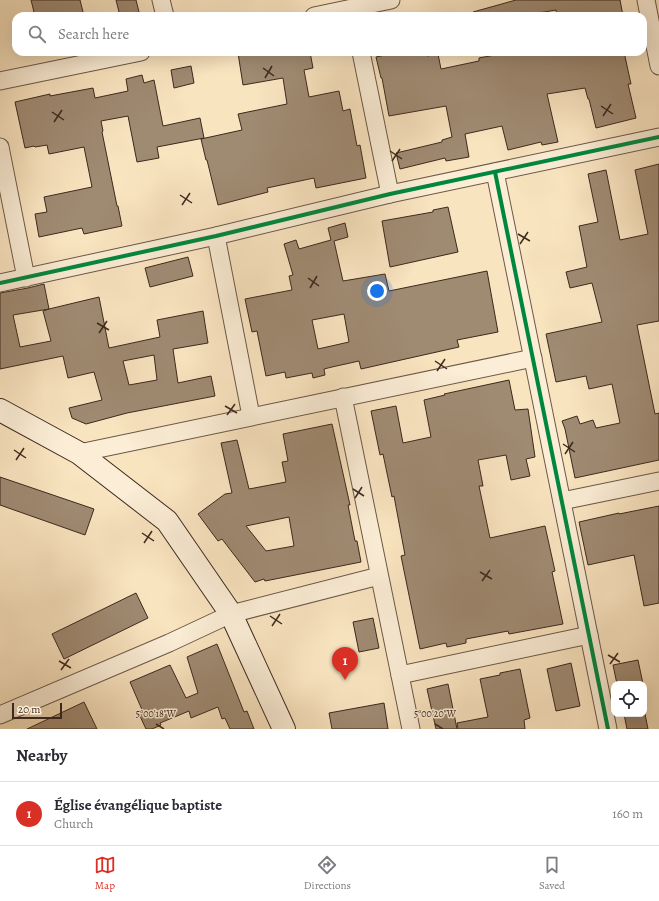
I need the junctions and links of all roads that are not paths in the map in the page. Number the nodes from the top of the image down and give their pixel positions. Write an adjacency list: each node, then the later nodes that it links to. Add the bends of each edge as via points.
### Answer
1 (161, 0): 5 (street)
2 (391, 0): 4 (street)
3 (646, 0): 9 (street)
4 (352, 8): 6 (street)
5 (164, 12)
6 (333, 12)
7 (122, 56): 10 (street)
8 (362, 56): 14 (street)
9 (659, 66)
10 (0, 82)
11 (659, 137): 13 (street)
12 (0, 147): 16 (street)
13 (495, 172): 14 (street); 18 (street)
14 (390, 194): 15 (street)
15 (216, 236): 16 (street); 21 (street)
16 (26, 278): 17 (street)
17 (0, 283)
18 (533, 358): 19 (street); 24 (street)
19 (343, 397): 21 (street); 25 (street)
20 (0, 410): 22 (street)
21 (251, 416): 22 (street)
22 (79, 452): 26 (street, via 167,520)
23 (659, 480): 24 (street)
24 (562, 501): 27 (street)
25 (380, 576): 26 (street); 28 (street)
26 (231, 614): 29 (street); 30 (street)
27 (589, 635): 28 (street); 32 (street)
28 (400, 675): 31 (street)
29 (0, 715)
30 (284, 729)
31 (411, 729)
32 (608, 729)

